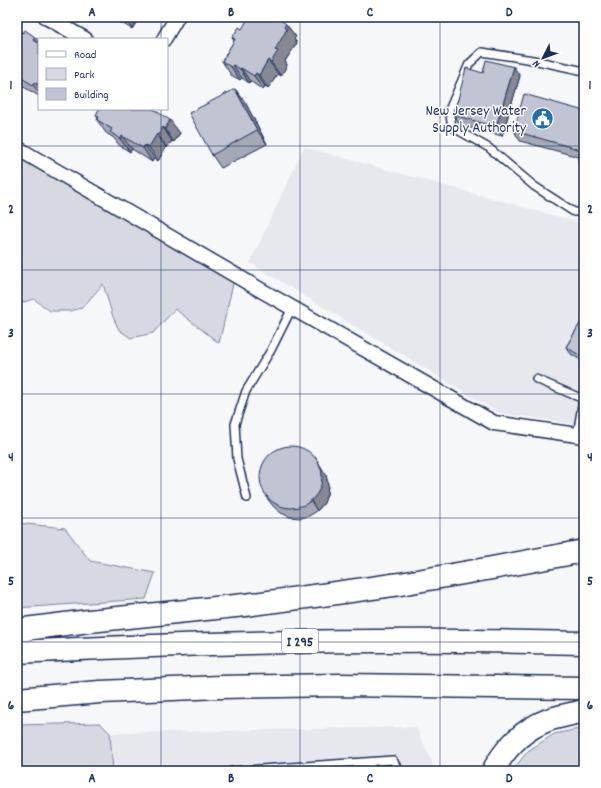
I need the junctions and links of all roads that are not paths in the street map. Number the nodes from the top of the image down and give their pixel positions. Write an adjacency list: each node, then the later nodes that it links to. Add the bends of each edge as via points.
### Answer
1 (46, 17): 3 (street)
2 (177, 17): 4 (street)
3 (83, 38)
4 (165, 38)
5 (584, 71): 7 (lane, via 482,52 469,64 449,110 452,127 489,148 534,186 574,212)
6 (17, 148): 8 (street)
7 (584, 212)
8 (292, 308): 10 (street, via 494,423); 11 (lane, via 246,391 235,424 237,459)
9 (536, 379): 10 (lane, via 583,399)
10 (581, 436)
11 (247, 498)
12 (584, 551): 13 (highway, via 400,584 322,595)
13 (17, 630)
14 (584, 642): 15 (highway, I 295, via 266,642)
15 (17, 652)
16 (584, 688): 17 (highway, via 340,685 220,687 100,692)
17 (17, 699)
18 (584, 711): 26 (highway, via 549,720 531,728 509,747)
19 (371, 762): 20 (lane); 24 (lane); 25 (lane, via 392,760)
20 (332, 768): 21 (lane)
21 (295, 769): 22 (lane)
22 (255, 770): 23 (lane)
23 (231, 771)
24 (372, 771)
25 (399, 771)
26 (493, 771)

